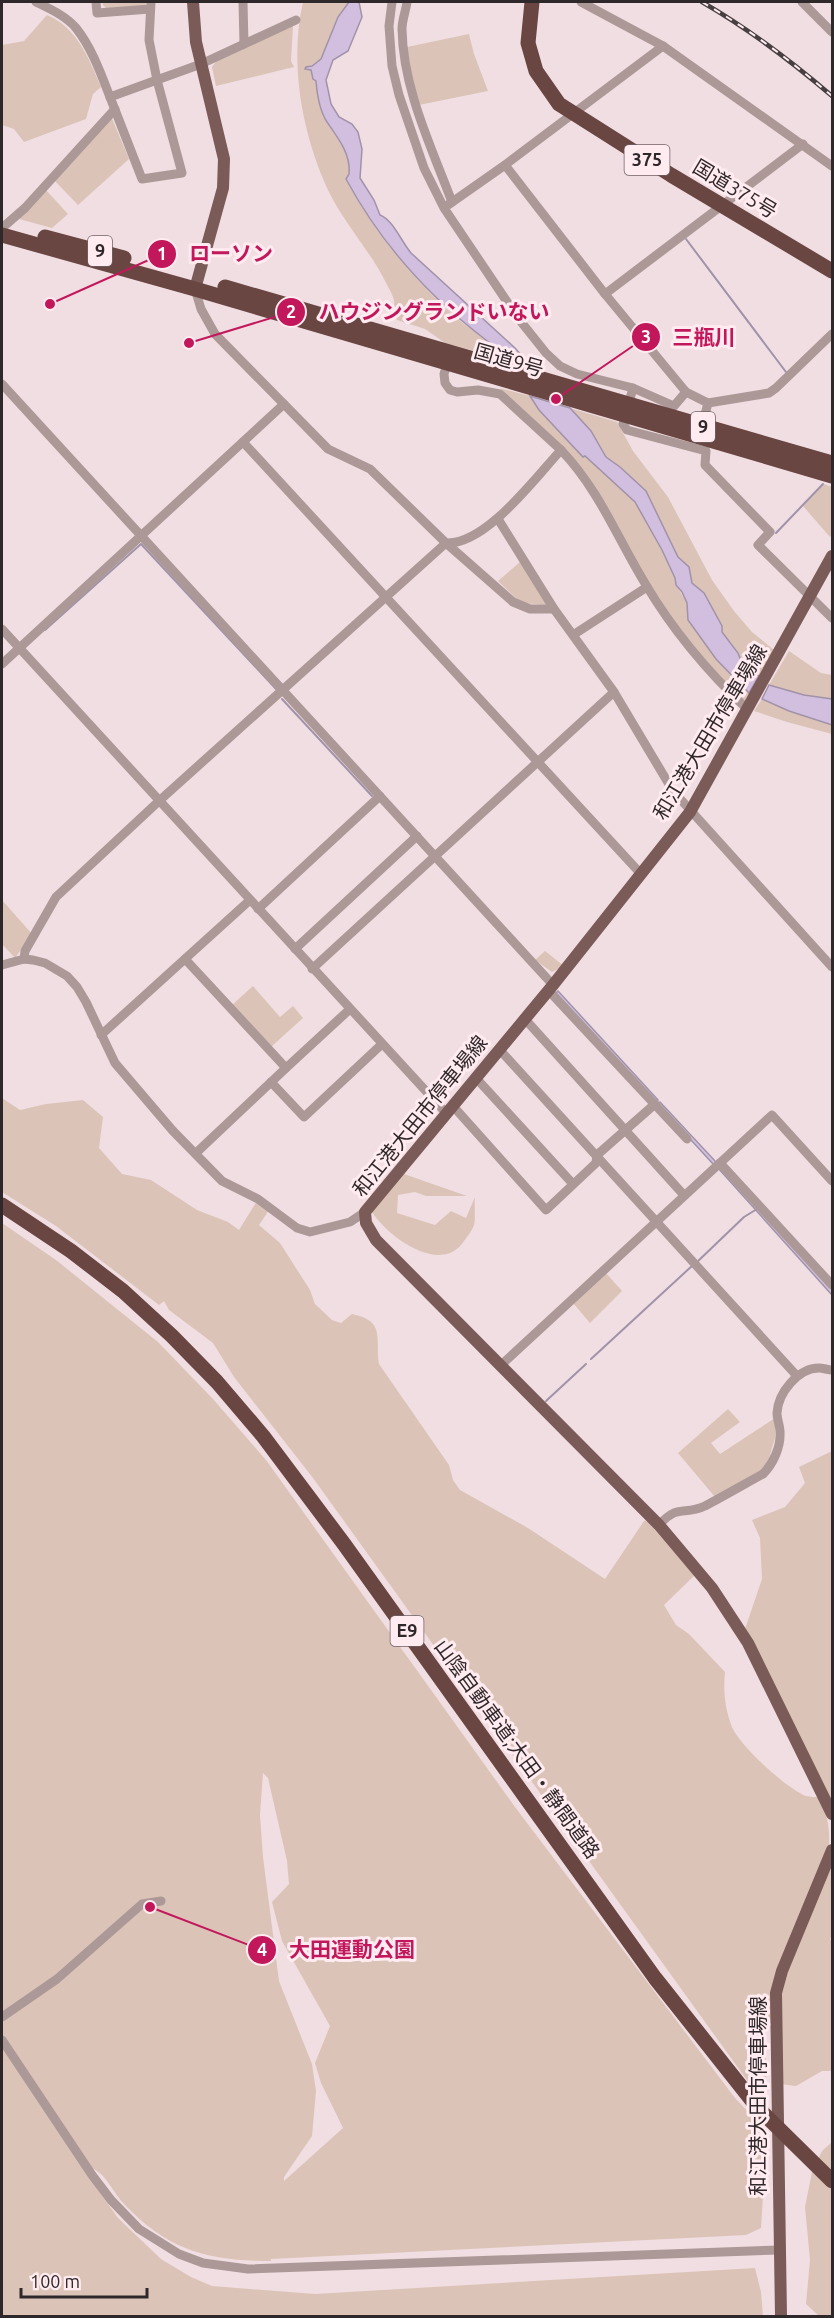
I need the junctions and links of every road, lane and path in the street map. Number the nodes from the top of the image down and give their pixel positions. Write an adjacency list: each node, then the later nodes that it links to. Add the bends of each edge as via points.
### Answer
1 (36, 2): 17 (street, via 76,28 94,57)
2 (96, 2): 10 (street, via 97,13)
3 (194, 2): 15 (main road)
4 (243, 2): 13 (street)
5 (392, 2): 23 (street, via 392,66 399,95 433,189)
6 (407, 2): 23 (street, via 402,26 405,63)
7 (532, 2): 19 (highway, 国道375号 / 375, via 528,43 536,71 559,104)
8 (581, 2): 14 (street)
9 (802, 2): 12 (street)
10 (150, 5): 16 (street, via 149,40)
11 (296, 20): 13 (street)
12 (832, 32)
13 (244, 44): 15 (street)
14 (663, 46): 19 (street); 20 (street)
15 (201, 64): 16 (street); 27 (main road, via 224,159 223,188)
16 (157, 80): 17 (street); 18 (street, via 182,173 142,179)
17 (110, 97): 18 (street)
18 (115, 109): 25 (street)
19 (572, 114): 21 (street); 24 (highway, 国道375号 / 375)
20 (803, 144): 22 (street); 24 (street)
21 (505, 165): 23 (street); 28 (street)
22 (832, 166)
23 (448, 205): 32 (street, via 518,318 546,353 577,374)
24 (721, 206): 26 (highway, 国道375号 / 375); 28 (street)
25 (2, 229): 27 (highway, 国道9号 / 9)
26 (832, 271)
27 (196, 284): 30 (highway, 国道9号 / 9); 35 (street, via 201,309 215,334)
28 (605, 294): 33 (street)
29 (832, 334): 34 (street, via 769,393)
30 (452, 360): 36 (highway, 国道9号 / 9, via 574,389); 36 (highway, 国道9号 / 9, via 471,370 598,408); 39 (street, via 444,374 450,390 500,394)
31 (2, 384): 43 (street)
32 (633, 388): 33 (street, via 674,406); 36 (street)
33 (686, 392): 34 (street)
34 (708, 403): 37 (street)
35 (284, 404): 38 (street); 44 (street, via 328,449 370,469)
36 (627, 411): 37 (highway, 国道9号 / 9); 48 (street, via 623,424 627,430 706,451 705,465 770,532 758,545)
37 (700, 432): 40 (highway, 国道9号 / 9); 41 (highway, 国道9号 / 9)
38 (243, 442): 43 (street); 47 (street)
39 (561, 450): 42 (street); 46 (street, via 594,490)
40 (832, 463)
41 (832, 476)
42 (498, 519): 44 (street, via 455,543); 49 (street)
43 (142, 535): 53 (street); 55 (street)
44 (446, 543): 47 (street); 49 (street, via 513,602 530,609)
45 (832, 556): 48 (main road, 和江港大田市停車場線)
46 (647, 587): 52 (street); 57 (street, via 694,654)
47 (386, 596): 55 (street); 58 (street)
48 (811, 597): 50 (street); 57 (main road, 和江港大田市停車場線)
49 (554, 609): 52 (street)
50 (832, 618)
51 (2, 629): 53 (street)
52 (573, 635): 56 (street)
53 (19, 648): 54 (street); 60 (street)
54 (2, 664)
55 (284, 689): 59 (street); 60 (street)
56 (614, 692): 58 (street); 61 (street, via 673,792)
57 (749, 706): 61 (main road, 和江港大田市停車場線)
58 (538, 762): 63 (street); 64 (street)
59 (380, 796): 62 (street); 66 (street)
60 (159, 801): 65 (street); 68 (street, via 56,897 24,951)
61 (690, 812): 64 (main road, 和江港大田市停車場線); 71 (street)
62 (417, 836): 63 (street); 67 (street)
63 (435, 856): 72 (street); 73 (street)
64 (641, 874): 73 (main road, 和江港大田市停車場線)
65 (250, 900): 66 (street); 69 (street)
66 (258, 909): 67 (street)
67 (295, 949): 72 (street)
68 (24, 959): 70 (street); 76 (street, via 45,963 67,976 86,1002)
69 (185, 959): 76 (street); 79 (street)
70 (2, 965)
71 (832, 967)
72 (312, 969): 74 (street)
73 (551, 987): 75 (main road, 和江港大田市停車場線); 82 (street)
74 (350, 1009): 77 (street); 79 (street)
75 (524, 1018): 78 (main road, 和江港大田市停車場線); 84 (street)
76 (100, 1035): 86 (street, via 116,1063)
77 (382, 1044): 81 (street, via 304,1117); 83 (street)
78 (500, 1049): 80 (main road, 和江港大田市停車場線); 87 (street)
79 (286, 1068): 81 (street)
80 (476, 1078): 83 (main road, 和江港大田市停車場線); 90 (street)
81 (271, 1082): 86 (street)
82 (655, 1104): 84 (street); 85 (street)
83 (450, 1110): 90 (street, via 546,1210); 93 (main road, 和江港大田市停車場線)
84 (626, 1129): 87 (street); 91 (street)
85 (687, 1139)
86 (196, 1153): 93 (street, via 222,1181 258,1199 297,1228 319,1230 350,1222)
87 (597, 1155): 90 (street, via 596,1163); 94 (street)
88 (720, 1163): 89 (street, via 772,1115); 94 (street); 95 (street)
89 (832, 1181)
90 (573, 1184)
91 (682, 1193)
92 (2, 1205): 105 (highway, 山陰自動車道;大田・静間道路 / E9, via 123,1291 217,1382 263,1436 656,1978 758,2108)
93 (365, 1212): 96 (main road, 和江港大田市停車場線, via 376,1240)
94 (657, 1222): 96 (street); 98 (street)
95 (832, 1285)
96 (500, 1366): 99 (main road, 和江港大田市停車場線)
97 (832, 1370): 98 (street, via 817,1368)
98 (797, 1376): 99 (street, via 780,1399 780,1433 771,1466 702,1507 676,1510)
99 (659, 1525): 100 (main road, 和江港大田市停車場線, via 712,1588 742,1634)
100 (832, 1814)
101 (832, 1850): 106 (main road, 和江港大田市停車場線, via 776,1993)
102 (161, 1902): 103 (street, via 142,1904 57,1979)
103 (2, 2017)
104 (2, 2040): 106 (street, via 111,2200 140,2229 202,2264 248,2268)
105 (832, 2181)
106 (779, 2250): 107 (main road, 和江港大田市停車場線)
107 (781, 2316)

